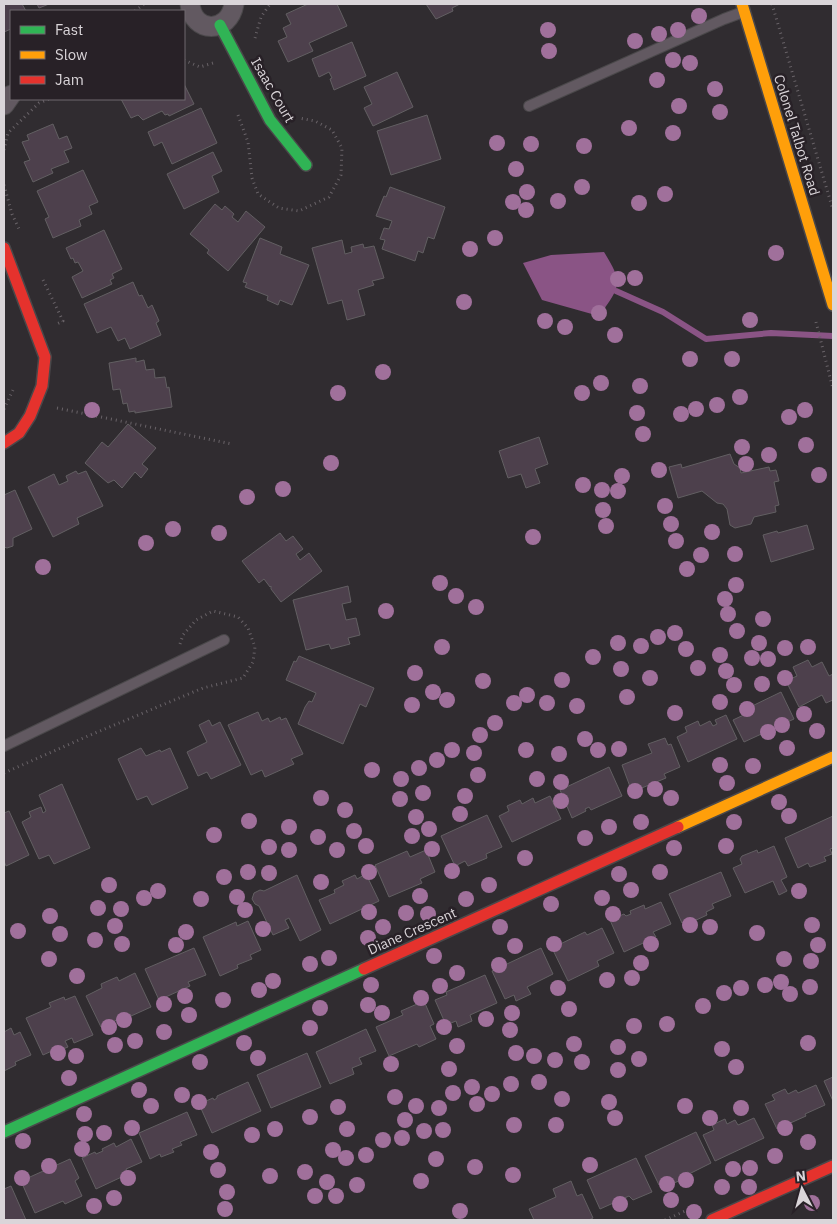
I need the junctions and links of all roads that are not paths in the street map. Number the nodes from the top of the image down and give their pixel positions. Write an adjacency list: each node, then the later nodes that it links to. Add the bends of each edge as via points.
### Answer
1 (234, 4): 4 (street, via 228,20)
2 (743, 8): 5 (lane); 8 (street, Colonel Talbot Road)
3 (188, 9): 4 (street, via 202,24)
4 (220, 25): 6 (street, Isaac Court, via 270,120)
5 (529, 106)
6 (306, 166)
7 (4, 248): 9 (street, via 45,356 42,386 30,416 19,433)
8 (833, 305)
9 (4, 443)
10 (224, 640): 11 (lane)
11 (4, 746)
12 (833, 757): 13 (street, Diane Crescent)
13 (4, 1132)
14 (833, 1166): 15 (street)
15 (712, 1220)

